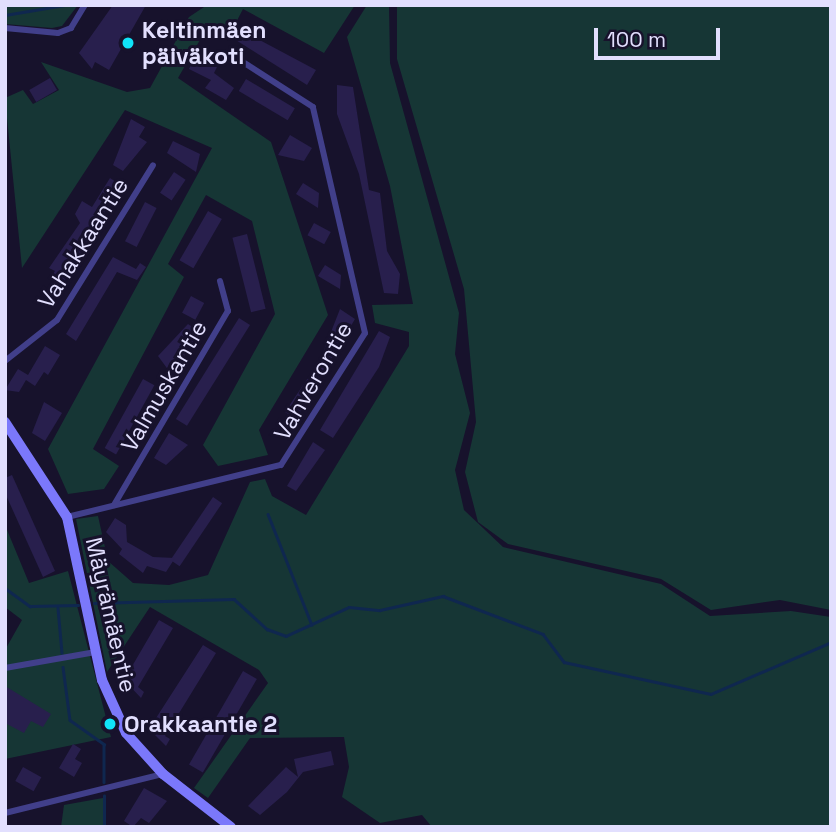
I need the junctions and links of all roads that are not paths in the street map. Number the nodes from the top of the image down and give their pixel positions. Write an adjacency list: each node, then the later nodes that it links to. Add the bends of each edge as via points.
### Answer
1 (85, 5): 2 (street, via 65,31)
2 (5, 28)
3 (235, 57): 8 (street, Vahverontie, via 313,107 365,333 281,465)
4 (153, 166): 6 (street, Vahakkaantie, via 57,320)
5 (220, 281): 8 (street, Valmuskantie, via 228,311)
6 (5, 361)
7 (5, 422): 9 (street, Mäyrämäentie)
8 (114, 505): 9 (street, Vahverontie)
9 (67, 517): 10 (street, Mäyrämäentie)
10 (96, 652): 11 (street); 12 (street, Mäyrämäentie, via 126,733)
11 (5, 668)
12 (163, 774): 13 (street); 14 (street, Mäyrämäentie)
13 (5, 813)
14 (231, 827)

